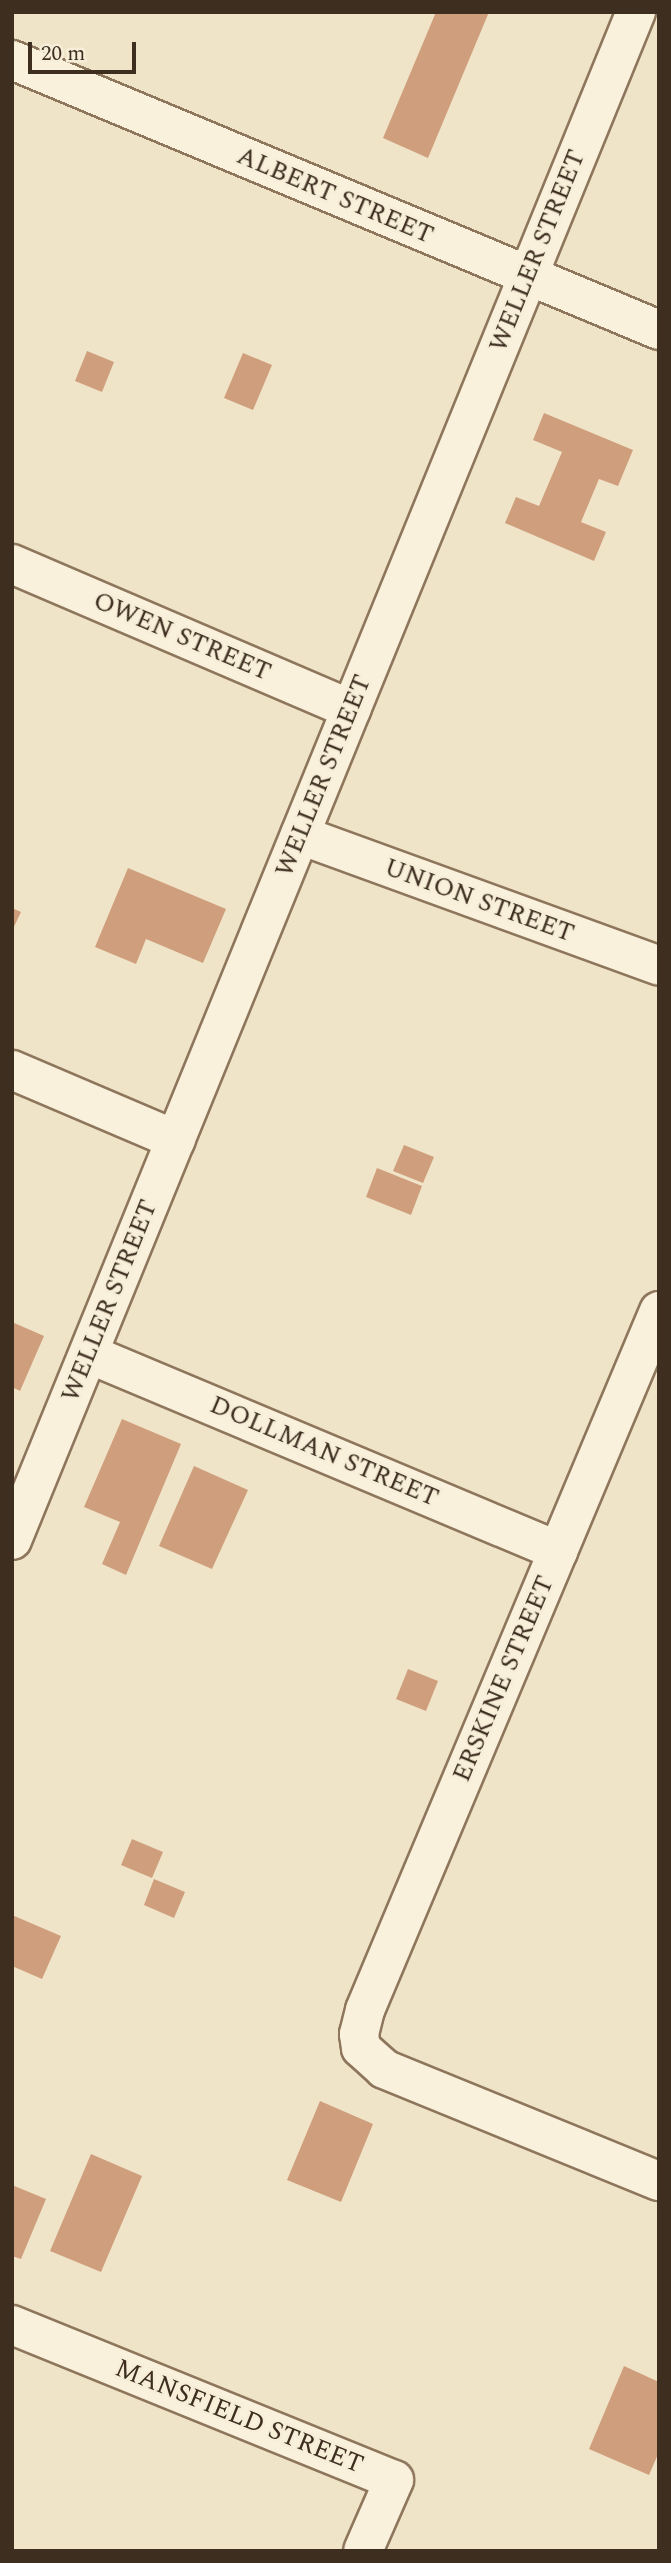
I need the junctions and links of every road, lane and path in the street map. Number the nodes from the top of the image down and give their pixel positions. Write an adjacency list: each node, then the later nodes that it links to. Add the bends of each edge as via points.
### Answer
1 (636, 12): 3 (street, WELLER STREET)
2 (12, 60): 3 (street, ALBERT STREET)
3 (528, 276): 4 (street, ALBERT STREET); 6 (street, WELLER STREET)
4 (659, 330)
5 (12, 564): 6 (street, OWEN STREET)
6 (351, 709): 7 (street, WELLER STREET)
7 (300, 835): 8 (street, UNION STREET); 10 (street, WELLER STREET)
8 (659, 966)
9 (12, 1070): 10 (street)
10 (176, 1140): 12 (street, WELLER STREET)
11 (659, 1311): 14 (street, ERSKINE STREET)
12 (89, 1353): 13 (street, WELLER STREET); 14 (street, DOLLMAN STREET)
13 (12, 1540)
14 (558, 1551): 15 (street, ERSKINE STREET, via 365,2010 361,2048 384,2069)
15 (659, 2180)
16 (12, 2325): 17 (street, MANSFIELD STREET, via 394,2480)
17 (363, 2551)

